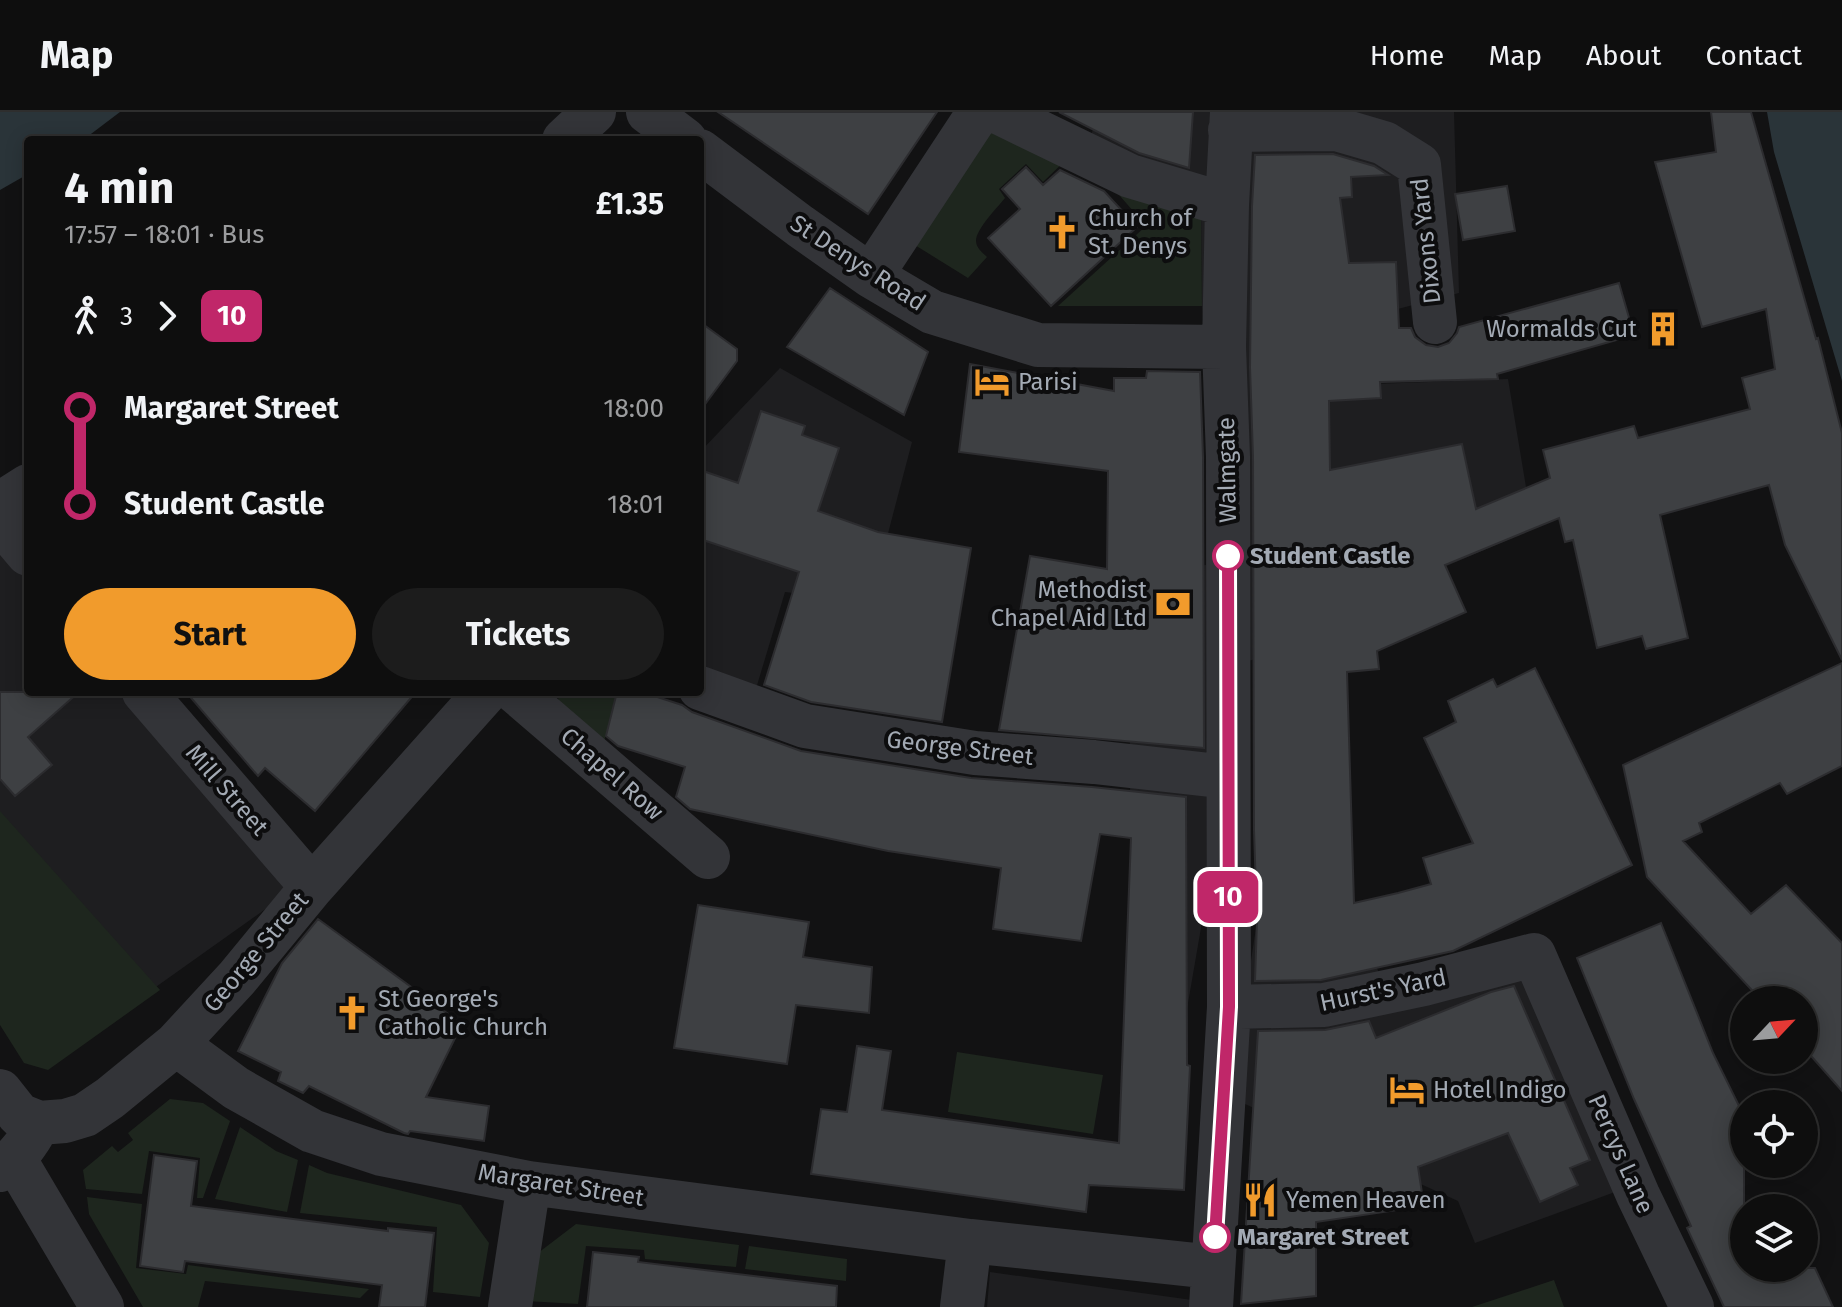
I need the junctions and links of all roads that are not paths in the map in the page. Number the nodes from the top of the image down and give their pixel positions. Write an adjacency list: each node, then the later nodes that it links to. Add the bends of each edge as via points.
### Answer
1 (594, 112): 6 (street)
2 (648, 112): 7 (street)
3 (979, 112): 10 (street)
4 (998, 112): 9 (street, via 1130,176)
5 (1231, 121): 9 (street, Walmgate); 11 (street, Dixons Yard, via 1336,129 1384,143 1419,165)
6 (568, 136)
7 (680, 136)
8 (704, 154): 10 (street, St Denys Road)
9 (1227, 205): 12 (street, Walmgate)
10 (871, 276): 12 (street, St Denys Road, via 932,312 1038,345)
11 (1435, 322)
12 (1224, 347): 21 (street, Walmgate)
13 (24, 489): 14 (street)
14 (0, 504)
15 (0, 521): 16 (street)
16 (24, 549)
17 (704, 689): 21 (street, George Street, via 805,726 975,753)
18 (147, 696): 23 (street, Mill Street)
19 (482, 696): 23 (street, George Street)
20 (521, 696): 22 (street, Chapel Row)
21 (1228, 777): 25 (street, Walmgate)
22 (708, 857)
23 (312, 887): 26 (street, George Street)
24 (1534, 955): 25 (street, Hurst's Yard, via 1324,1005); 36 (street, Percys Lane)
25 (1229, 1007): 32 (street, Walmgate)
26 (176, 1044): 28 (street, George Street, via 85,1115); 30 (street, Margaret Street, via 236,1088 312,1131 381,1154)
27 (0, 1091): 28 (street, via 19,1115)
28 (39, 1123): 29 (street)
29 (7, 1165): 33 (street)
30 (529, 1183): 31 (street, Margaret Street); 34 (street)
31 (970, 1241): 32 (street, Margaret Street); 35 (street)
32 (1212, 1287)
33 (102, 1307)
34 (510, 1307)
35 (962, 1307)
36 (1692, 1307)

